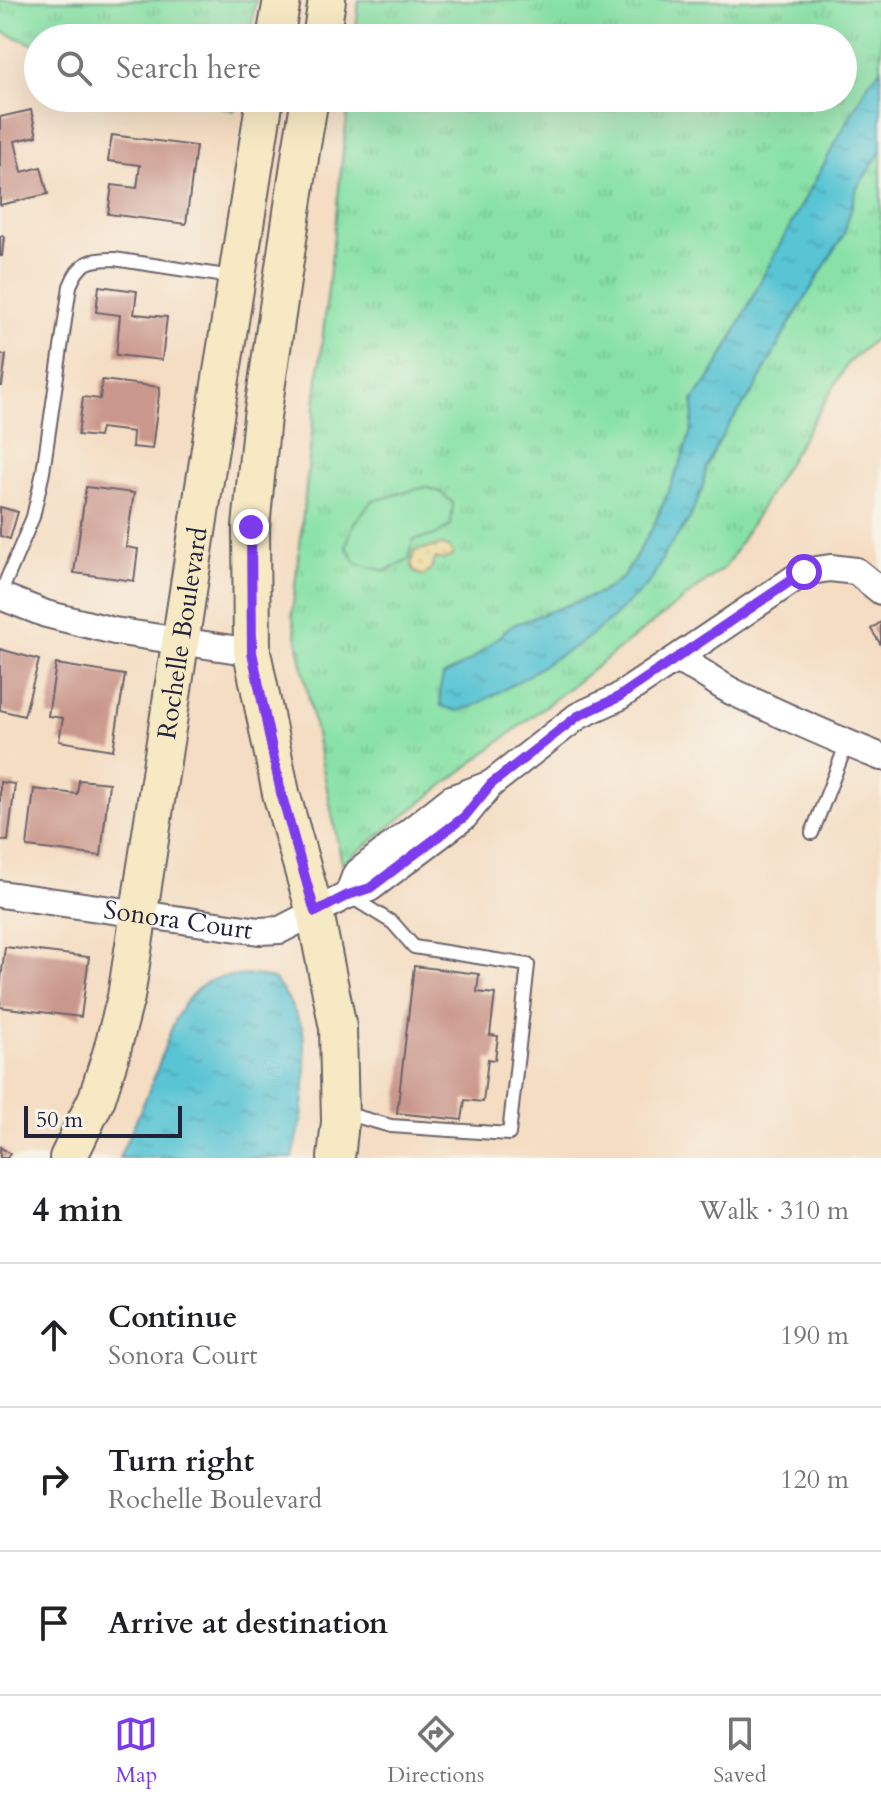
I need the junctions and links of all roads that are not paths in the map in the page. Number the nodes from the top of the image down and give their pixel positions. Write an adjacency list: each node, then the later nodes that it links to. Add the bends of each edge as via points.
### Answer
1 (282, 0): 3 (main road)
2 (327, 0): 4 (main road)
3 (278, 24)
4 (323, 24)
5 (263, 112): 7 (main road, Rochelle Boulevard)
6 (308, 112): 11 (main road, Rochelle Boulevard, via 262,417 251,527)
7 (235, 278): 9 (lane, via 114,259 83,264 74,275 33,517); 10 (main road, Rochelle Boulevard)
8 (881, 591): 12 (street, Sonora Court, via 856,571 804,572)
9 (0, 595): 10 (street, via 46,614)
10 (181, 642): 11 (street); 19 (main road, Rochelle Boulevard)
11 (252, 652): 18 (main road, Rochelle Boulevard, via 281,793)
12 (674, 660): 13 (street); 17 (street, Sonora Court, via 617,698 578,716 491,784 464,817 370,888)
13 (847, 743): 14 (street); 15 (lane)
14 (881, 757)
15 (812, 833)
16 (0, 894): 19 (street, Sonora Court)
17 (348, 895): 18 (street, Sonora Court); 20 (lane, via 393,923 414,947 528,965 509,1134 391,1126)
18 (315, 912): 19 (street, Sonora Court, via 280,930 259,931); 20 (main road, Rochelle Boulevard, via 338,1028)
19 (139, 914): 21 (main road, Rochelle Boulevard, via 111,1054)
20 (340, 1112): 22 (main road, Rochelle Boulevard)
21 (68, 1158)
22 (336, 1158)

